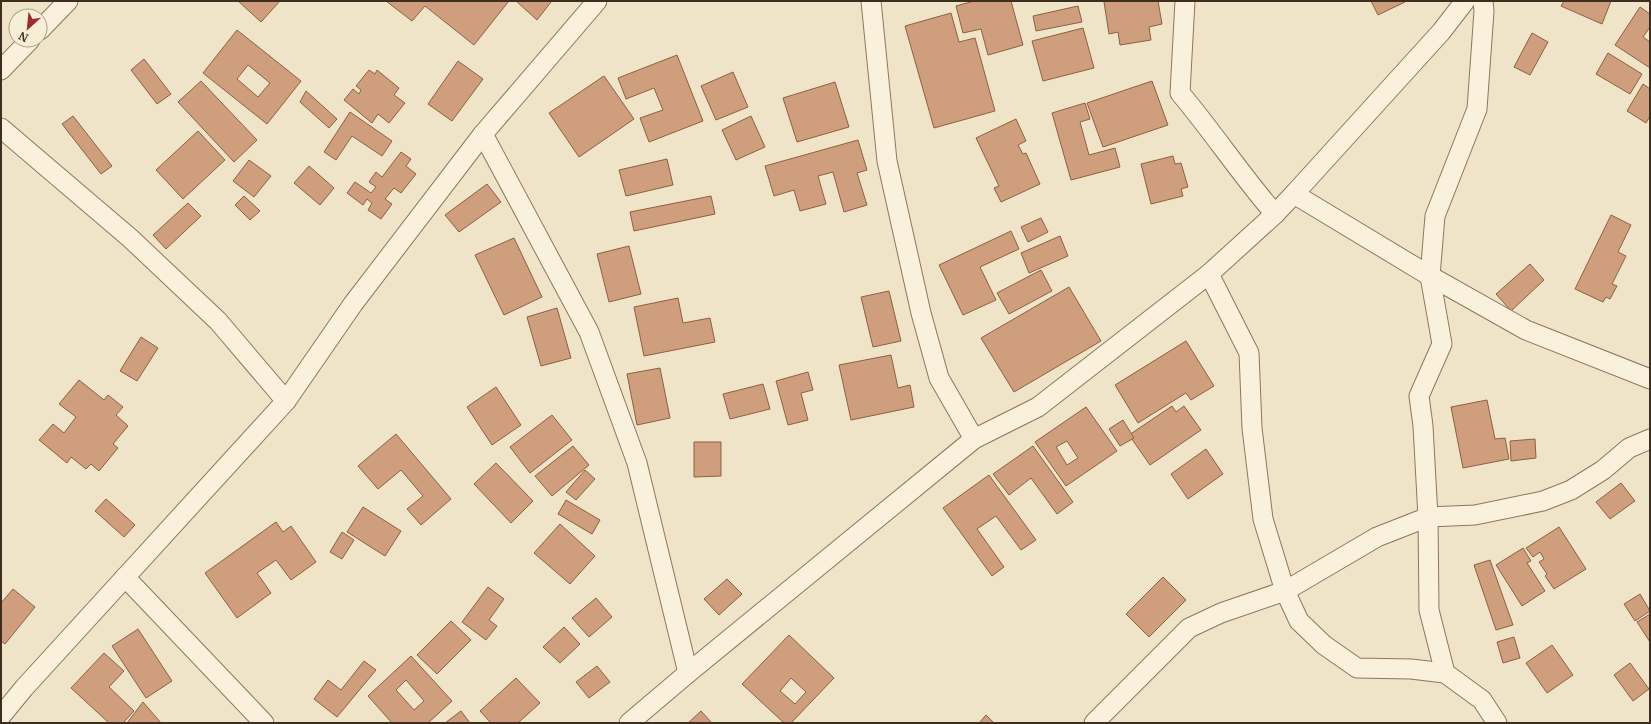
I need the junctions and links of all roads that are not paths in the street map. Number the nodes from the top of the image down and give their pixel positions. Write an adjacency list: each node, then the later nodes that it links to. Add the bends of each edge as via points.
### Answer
1 (68, 1): 7 (street)
2 (597, 1): 11 (street)
3 (870, 1): 18 (street, via 887,161 921,313 939,378)
4 (1185, 1): 13 (street, via 1180,93)
5 (1465, 1): 12 (street, via 1441,32)
6 (1483, 1): 15 (street, via 1477,109 1435,216)
7 (48, 22)
8 (22, 48): 9 (street)
9 (1, 70)
10 (1, 128): 17 (street, via 130,238 212,316)
11 (483, 134): 17 (street, via 353,304); 23 (street, via 589,332 636,463)
12 (1294, 194): 13 (street); 15 (street)
13 (1275, 214): 14 (street)
14 (1209, 274): 18 (street, via 1038,407); 22 (street, via 1249,353 1252,428 1263,519)
15 (1430, 276): 16 (street, via 1526,330); 20 (street, via 1442,344 1419,396 1424,426)
16 (1650, 380)
17 (286, 401): 21 (street)
18 (974, 439): 23 (street)
19 (1650, 439): 20 (street, via 1629,448 1603,470 1571,490 1543,501 1475,515)
20 (1428, 517): 22 (street, via 1377,538); 24 (street, via 1428,610)
21 (125, 577): 25 (street); 26 (street)
22 (1285, 591): 24 (street, via 1299,621 1324,645 1357,668 1411,668); 28 (street, via 1221,613 1189,628)
23 (688, 673): 27 (street)
24 (1446, 673): 29 (street, via 1482,700)
25 (1, 716)
26 (264, 723)
27 (629, 723)
28 (1094, 723)
29 (1497, 723)

